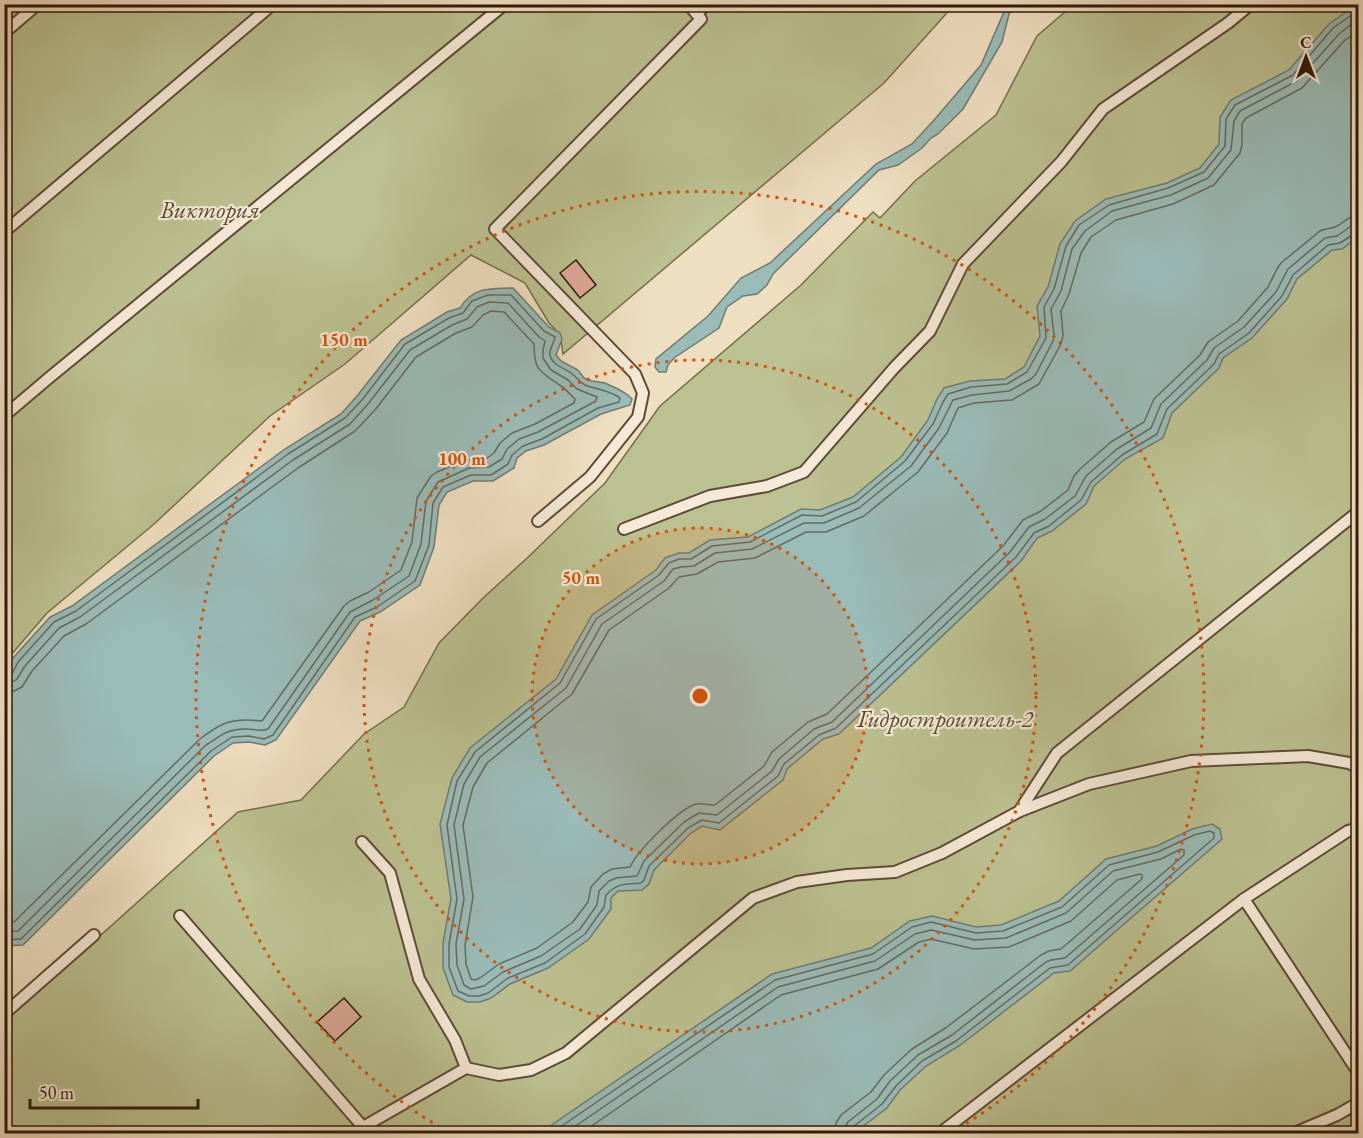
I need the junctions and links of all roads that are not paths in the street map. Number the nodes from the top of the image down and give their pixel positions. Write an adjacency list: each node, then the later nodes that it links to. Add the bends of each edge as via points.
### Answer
1 (38, 4): 8 (lane)
2 (273, 4): 9 (lane)
3 (505, 4): 10 (lane)
4 (688, 4): 7 (lane)
5 (706, 4): 7 (lane)
6 (1251, 4): 13 (lane, via 1103,109 1061,162 963,264 930,331 804,472 766,486 710,496)
7 (697, 14): 12 (lane, via 701,19 495,229 636,374 643,393 638,417 590,477)
8 (4, 33)
9 (4, 232)
10 (4, 416)
11 (1359, 512): 15 (lane, via 1057,753)
12 (538, 521)
13 (624, 529)
14 (1359, 768): 15 (lane, via 1308,756 1191,761 1089,784)
15 (1020, 811): 22 (lane, via 942,853 895,872 796,882 753,898 566,1053 531,1070 499,1075)
16 (1359, 828): 18 (lane, via 1348,831)
17 (362, 842): 22 (lane, via 390,873 419,979)
18 (1244, 899): 23 (lane); 26 (lane)
19 (180, 916): 25 (lane)
20 (94, 935): 21 (lane)
21 (4, 1014)
22 (466, 1068): 25 (lane)
23 (1359, 1072)
24 (1359, 1103): 27 (lane)
25 (359, 1130)
26 (939, 1134)
27 (1292, 1134)

